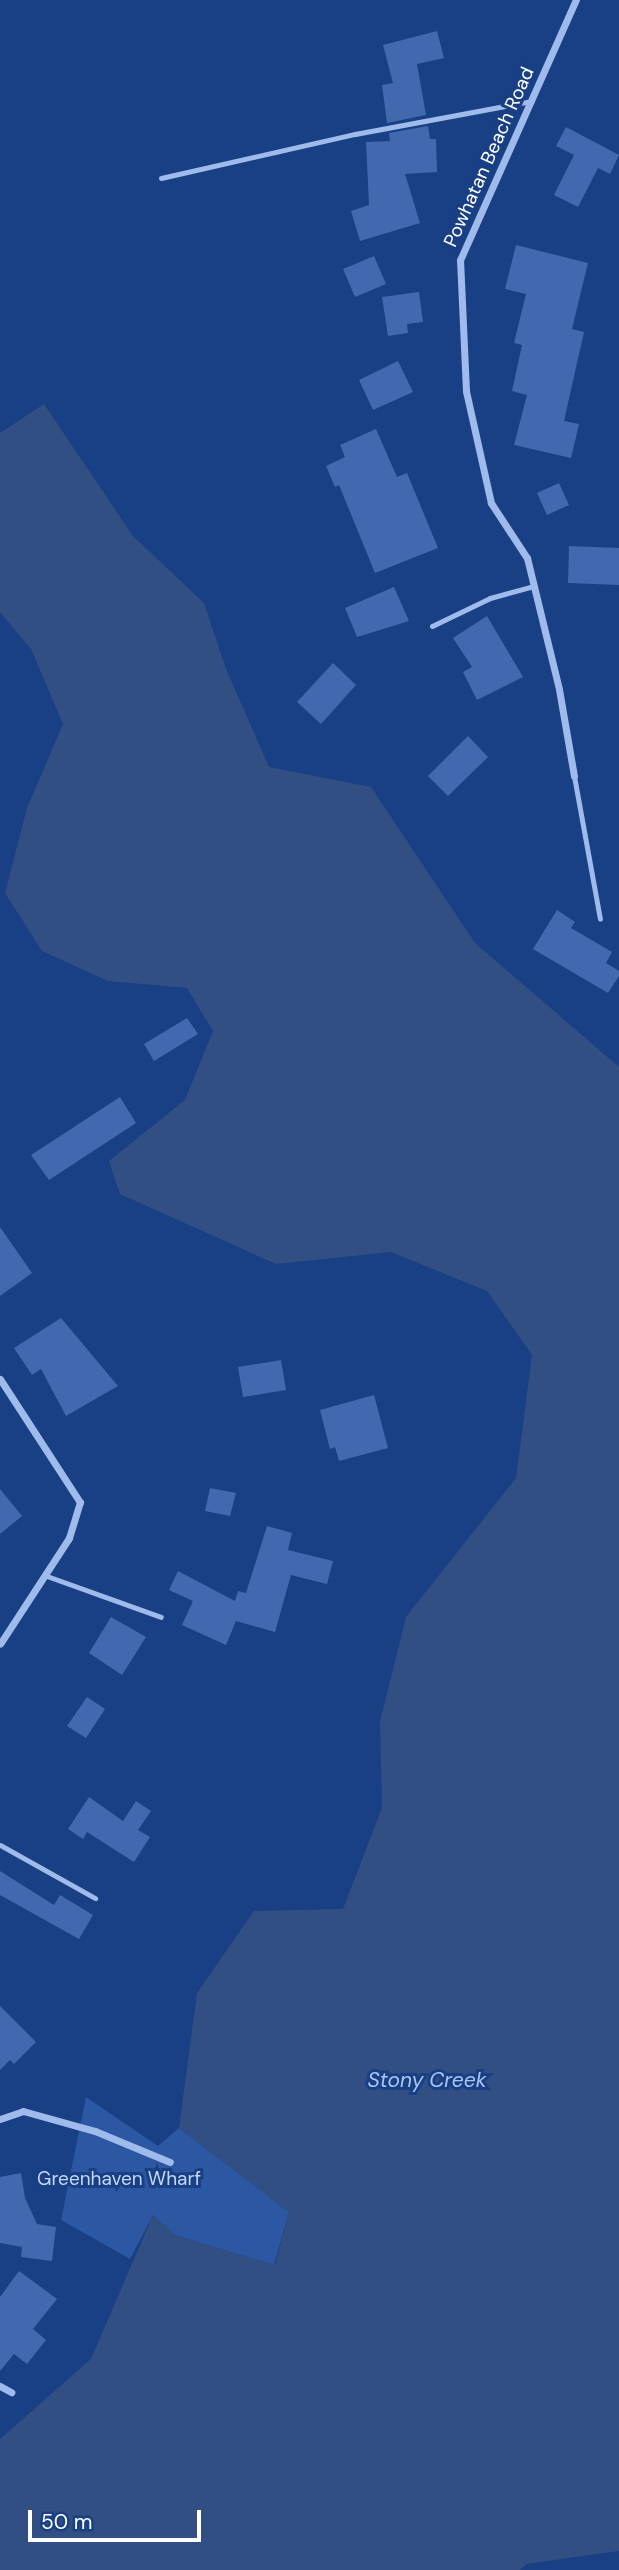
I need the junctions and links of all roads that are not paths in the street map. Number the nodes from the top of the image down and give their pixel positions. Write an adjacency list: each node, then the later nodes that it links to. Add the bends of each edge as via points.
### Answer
1 (576, 0): 2 (street, Powhatan Beach Road)
2 (531, 101): 3 (lane, via 355,134); 4 (street, Powhatan Beach Road, via 460,260 466,391 491,503 527,558)
3 (161, 178)
4 (534, 586): 5 (lane, via 490,598); 6 (street, Powhatan Beach Road)
5 (432, 626)
6 (574, 776): 7 (lane)
7 (600, 919)
8 (0, 1379): 9 (street, via 80,1502 69,1538)
9 (44, 1575): 10 (lane); 11 (street)
10 (161, 1617)
11 (0, 1644)
12 (0, 1845): 13 (lane)
13 (95, 1898)
14 (0, 2119): 15 (street, via 23,2111 95,2130)
15 (170, 2162)
16 (0, 2386): 17 (street)
17 (11, 2392)

